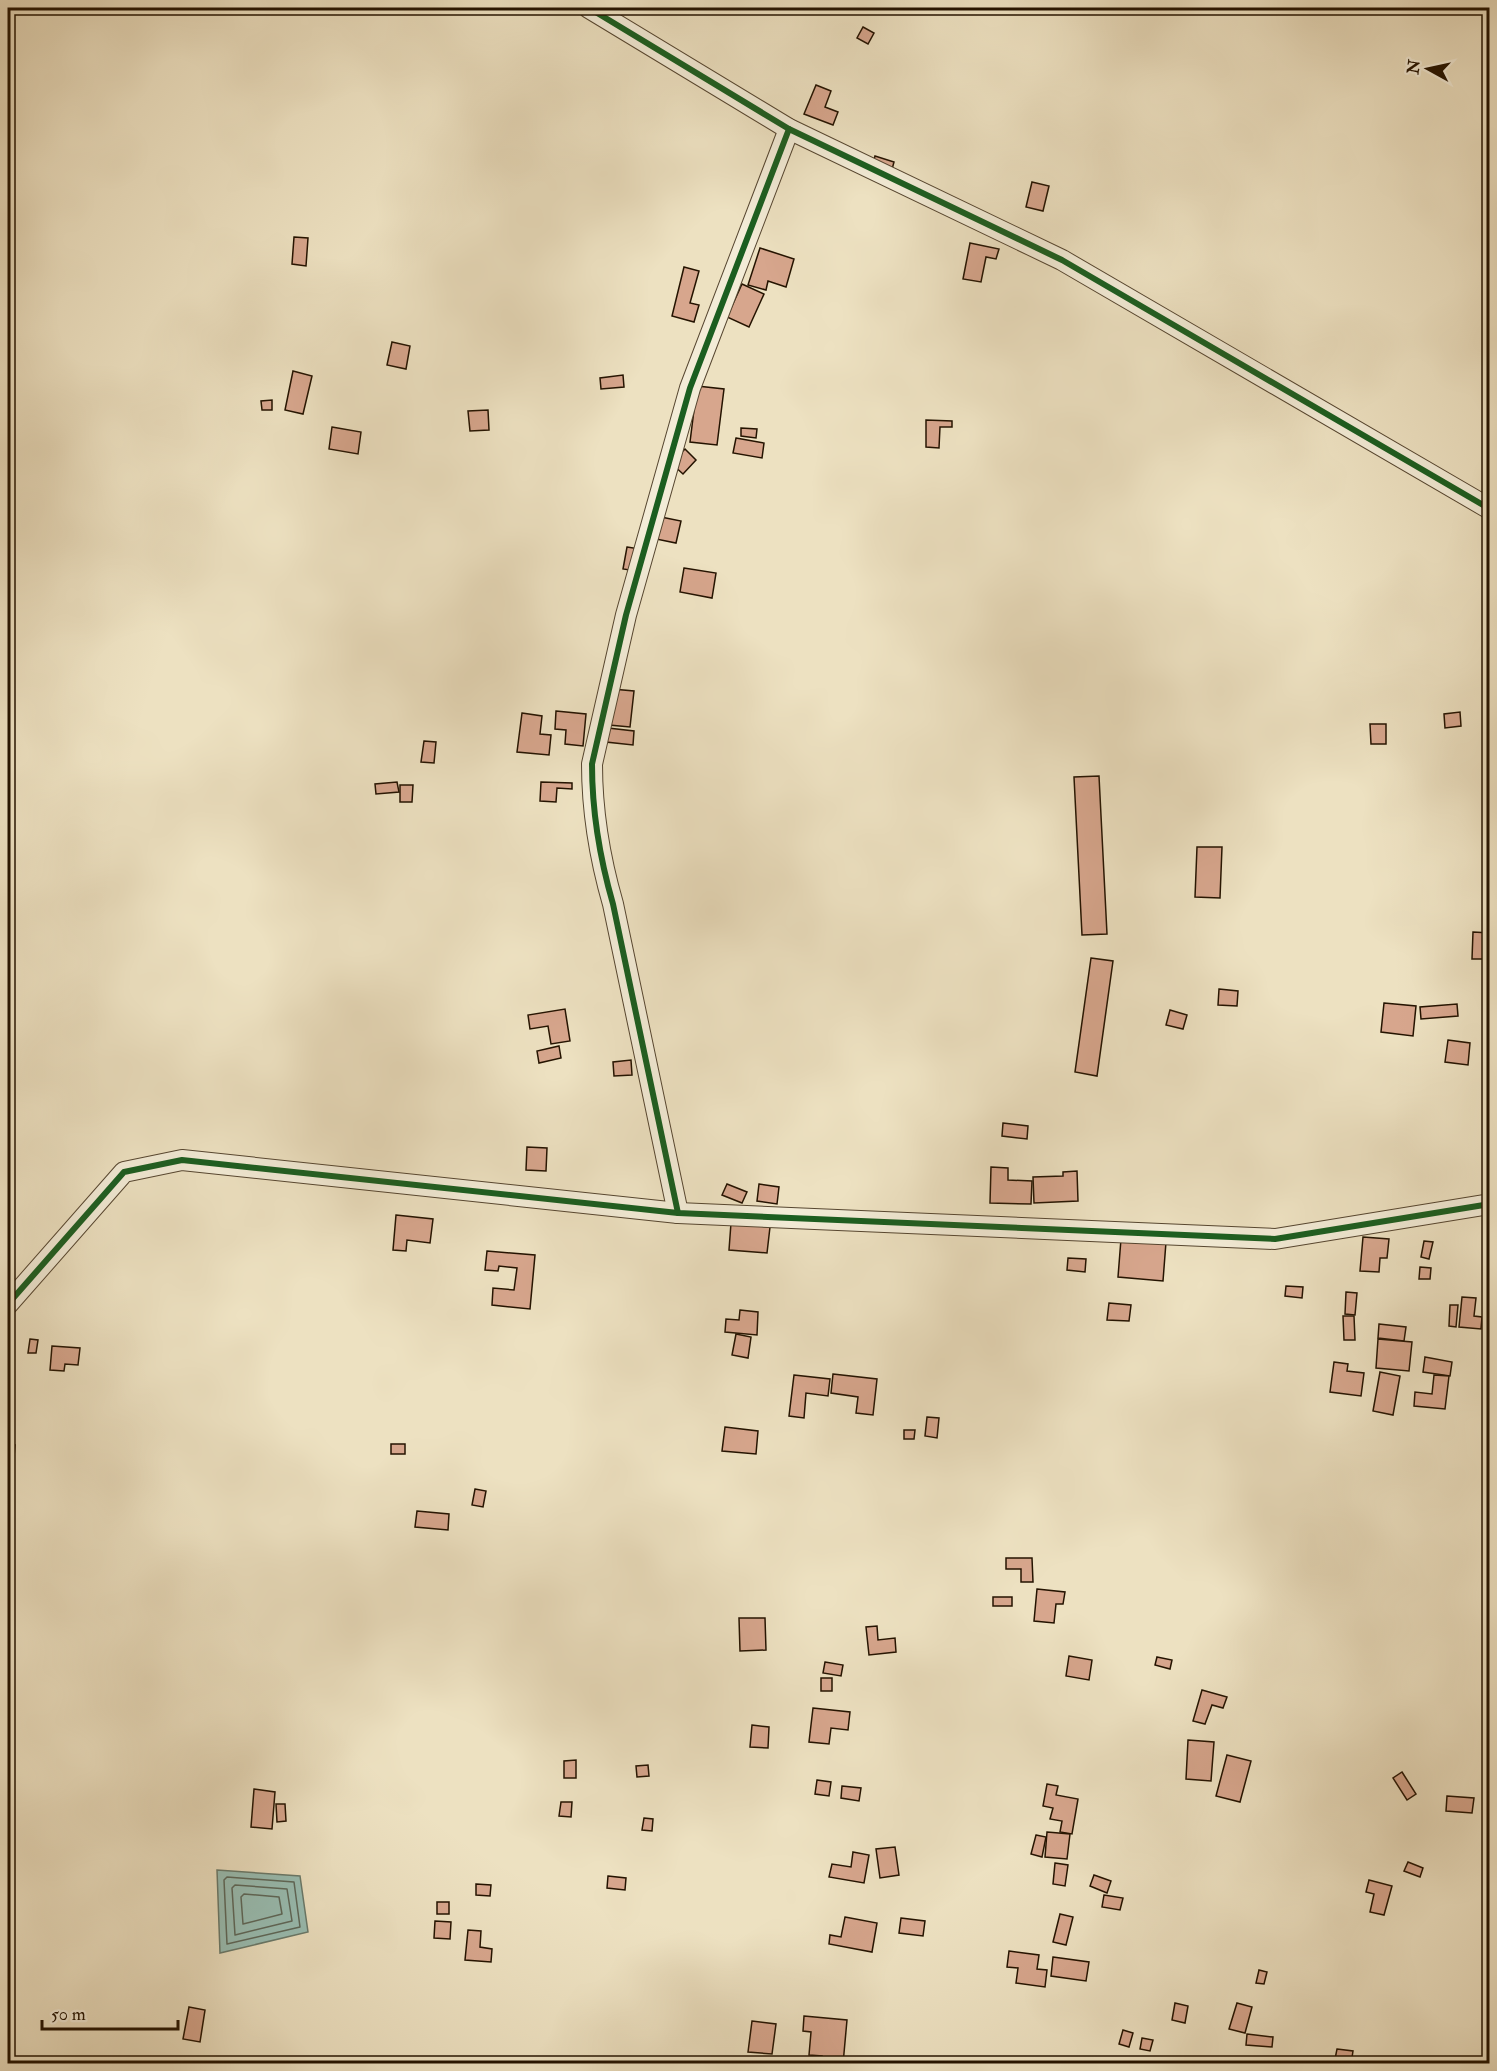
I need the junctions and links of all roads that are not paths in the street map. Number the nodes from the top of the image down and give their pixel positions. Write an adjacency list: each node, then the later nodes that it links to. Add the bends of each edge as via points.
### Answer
1 (589, 8): 2 (street)
2 (789, 129): 3 (street, via 1062,260); 5 (street, via 690,388 626,615 592,764 601,863)
3 (1490, 509)
4 (1490, 1204): 5 (street, via 1275,1239)
5 (678, 1213): 6 (street, via 182,1160 124,1172)
6 (8, 1304)

